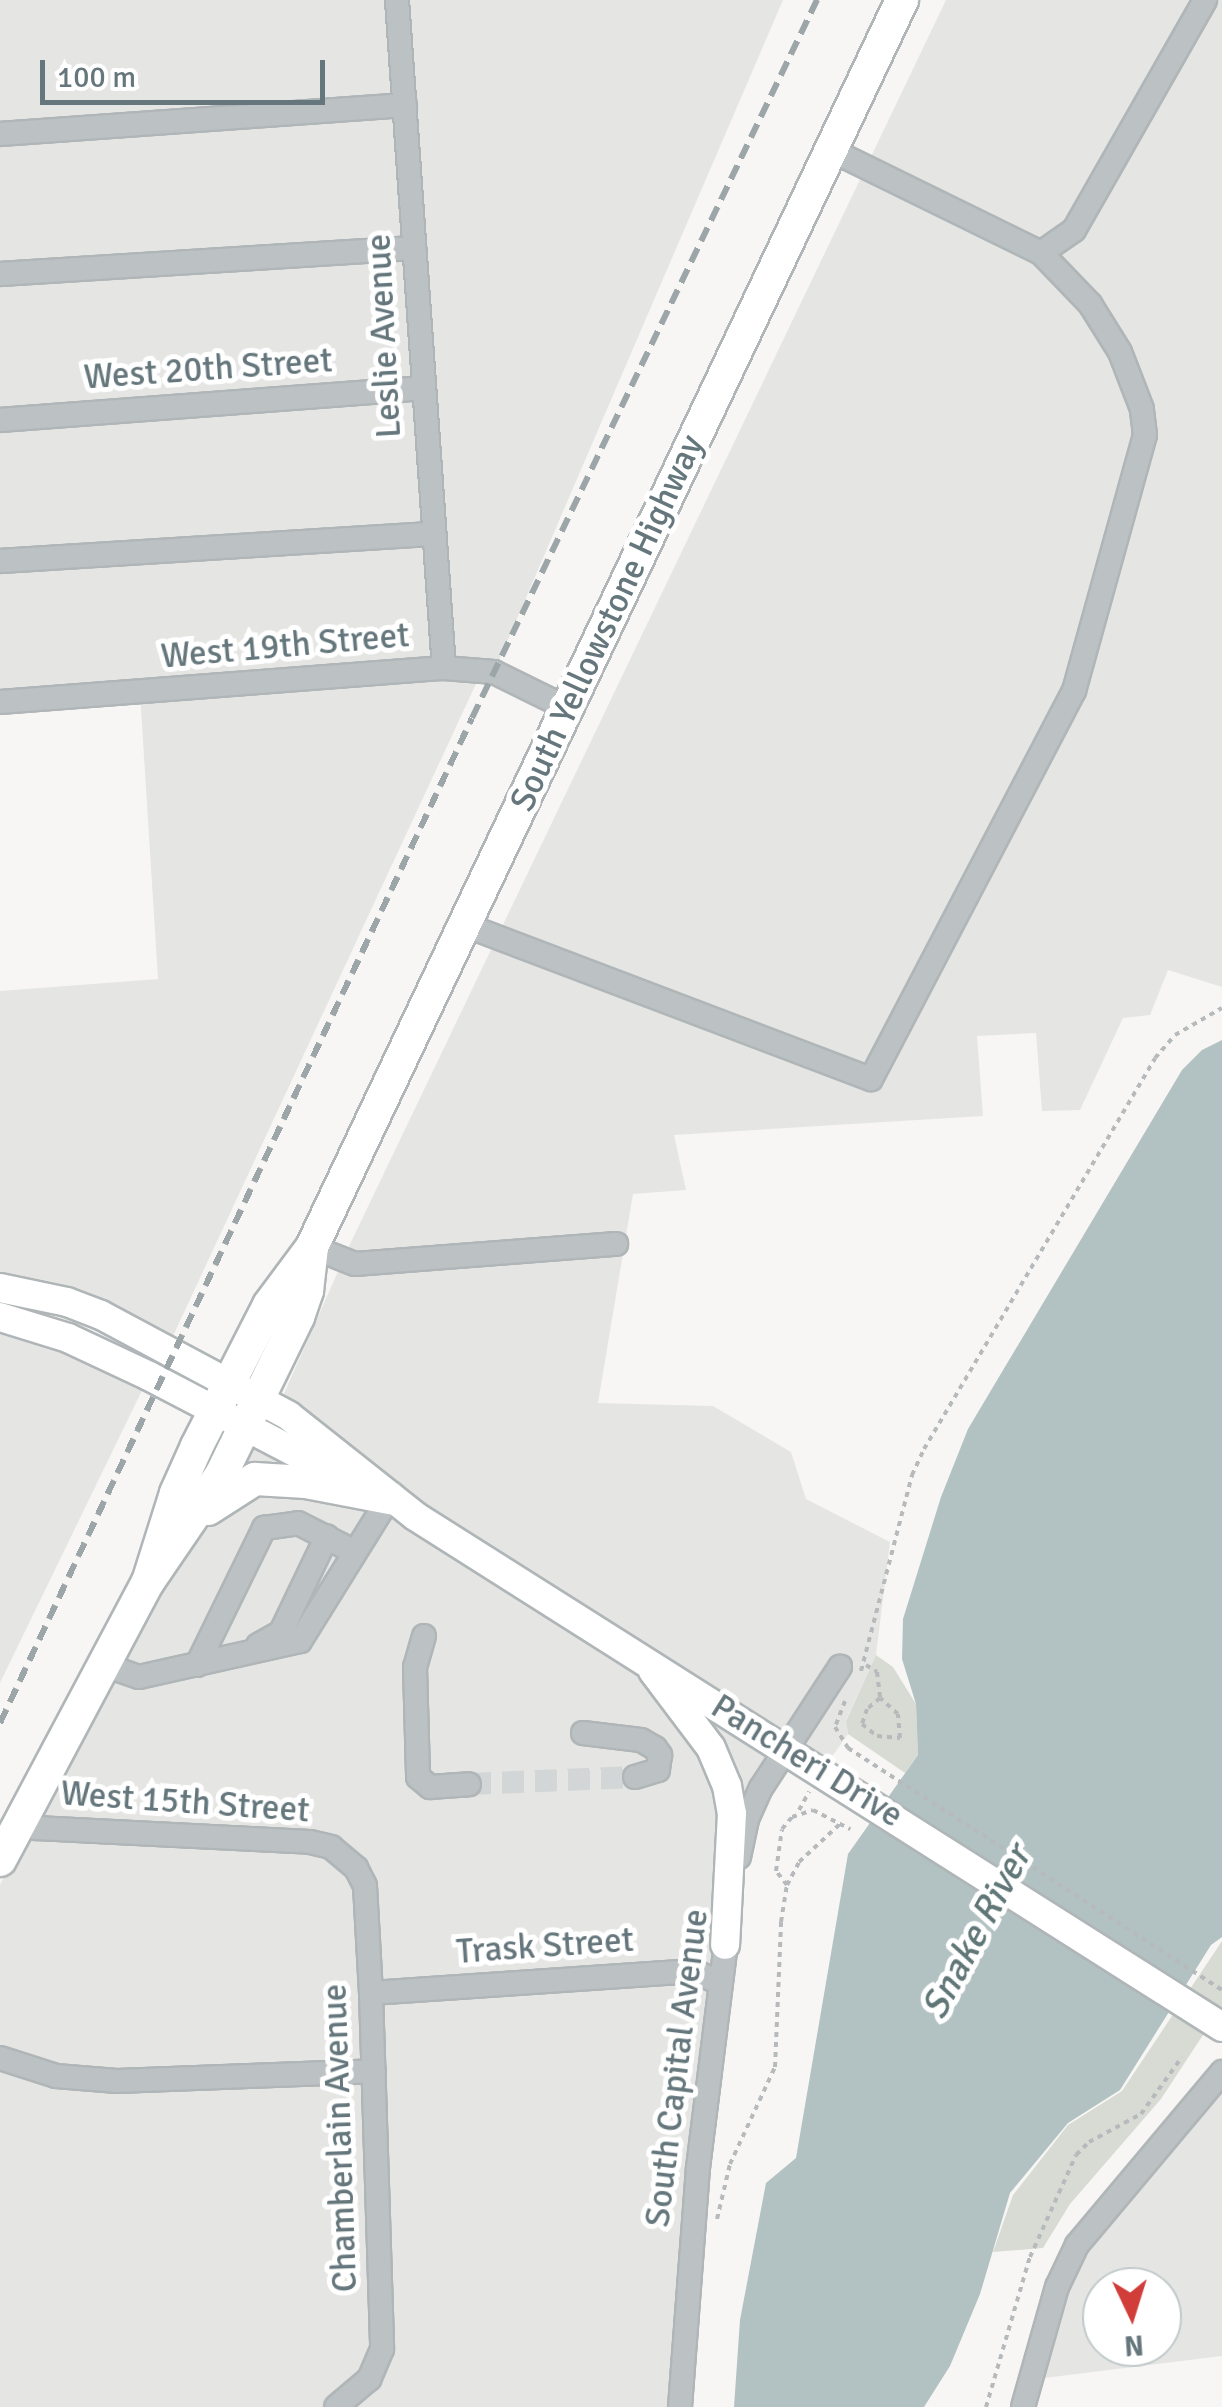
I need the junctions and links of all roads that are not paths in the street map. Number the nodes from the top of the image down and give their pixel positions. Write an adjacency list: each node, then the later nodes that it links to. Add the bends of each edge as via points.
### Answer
1 (397, 0): 4 (street, Leslie Avenue)
2 (902, 0): 6 (highway, South Yellowstone Highway)
3 (1205, 0): 8 (street, via 1074,230)
4 (404, 105): 5 (street); 7 (street, Leslie Avenue)
5 (0, 134)
6 (830, 150): 8 (street); 16 (highway, South Yellowstone Highway)
7 (414, 248): 9 (street); 10 (street, Leslie Avenue)
8 (1041, 253): 17 (street, via 1090,304 1120,352 1146,434 1074,691 870,1080)
9 (0, 274)
10 (421, 388): 11 (street, West 20th Street); 12 (street, Leslie Avenue)
11 (0, 420)
12 (431, 534): 13 (street); 14 (street, Leslie Avenue)
13 (0, 561)
14 (444, 668): 15 (street, West 19th Street); 16 (street, West 19th Street, via 494,672)
15 (0, 702)
16 (567, 708): 17 (highway, South Yellowstone Highway)
17 (465, 925): 19 (highway, South Yellowstone Highway)
18 (616, 1244): 19 (street, via 355,1264)
19 (312, 1247): 22 (highway, South Yellowstone Highway, via 298,1317)
20 (8, 1292): 22 (main road, via 101,1315)
21 (0, 1318): 22 (main road)
22 (237, 1404): 23 (main road, Pancheri Drive, via 329,1444); 26 (highway, South Yellowstone Highway, via 176,1493)
23 (389, 1498): 25 (street); 26 (highway, via 279,1478 253,1480 210,1507); 29 (main road, Pancheri Drive)
24 (327, 1536): 25 (street); 28 (street, via 281,1632); 30 (street, via 298,1522 264,1528)
25 (353, 1552): 28 (street, via 300,1640)
26 (148, 1582): 31 (highway, South Yellowstone Highway)
27 (424, 1636): 36 (street, via 415,1668 418,1778 430,1787)
28 (228, 1658): 30 (street)
29 (644, 1658): 34 (main road, Pancheri Drive); 40 (main road, via 723,1770 732,1813)
30 (197, 1664): 31 (street, via 139,1677)
31 (107, 1666): 37 (highway, South Yellowstone Highway)
32 (846, 1676): 34 (street, South Capital Avenue)
33 (583, 1734): 35 (street, via 655,1748 658,1770)
34 (786, 1748): 40 (street, South Capital Avenue, via 747,1819); 43 (main road, Pancheri Drive)
35 (635, 1777)
36 (469, 1784)
37 (21, 1820): 38 (street, West 15th Street, via 36,1828 310,1842); 39 (highway, South Yellowstone Highway)
38 (343, 1855): 42 (street, Chamberlain Avenue, via 365,1886)
39 (0, 1860)
40 (726, 1945): 41 (street, South Capital Avenue)
41 (720, 1983): 42 (street, Trask Street, via 694,1971); 48 (street, South Capital Avenue)
42 (371, 1994): 45 (street, Chamberlain Avenue)
43 (1222, 2027)
44 (0, 2058): 45 (street, via 56,2076 117,2080)
45 (374, 2071): 47 (street, Chamberlain Avenue, via 382,2349 369,2380)
46 (1222, 2072): 49 (street, via 1077,2245 1057,2287)
47 (336, 2407)
48 (680, 2407)
49 (1022, 2407)

